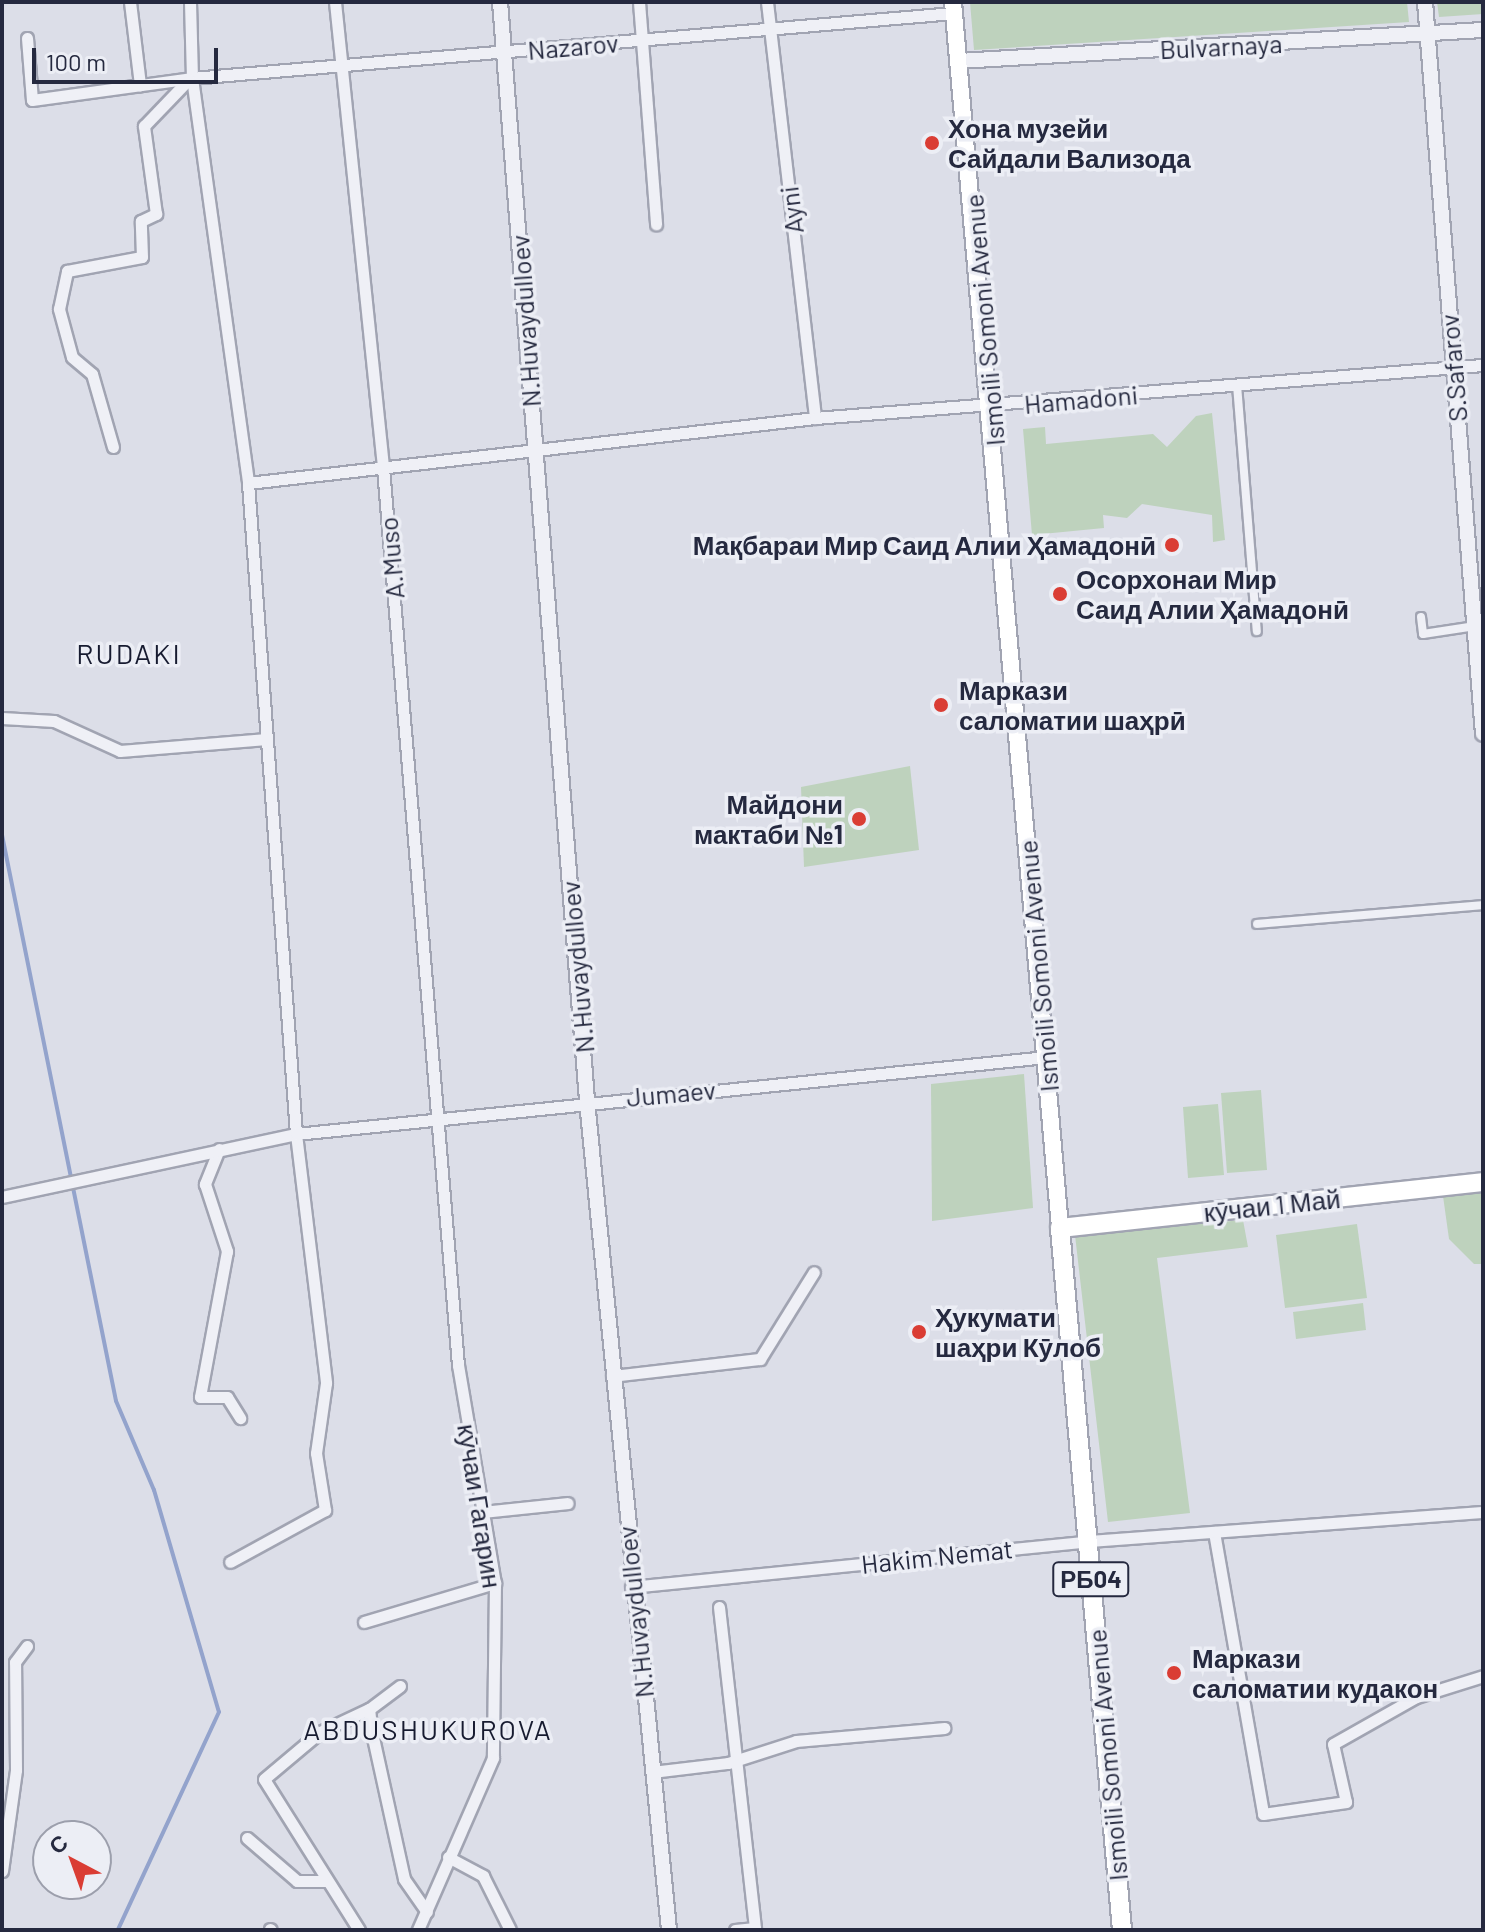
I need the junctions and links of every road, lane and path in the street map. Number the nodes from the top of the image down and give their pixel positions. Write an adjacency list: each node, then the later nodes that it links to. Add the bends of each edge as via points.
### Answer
1 (130, 2): 18 (street)
2 (190, 2): 17 (street)
3 (335, 2): 16 (street, A.Muso)
4 (500, 2): 14 (street, N.Huvaydulloev)
5 (639, 2): 13 (street)
6 (767, 2): 9 (street, Ayni)
7 (1425, 2): 11 (street, S.Safarov)
8 (954, 8): 9 (street, Nazarov); 15 (main road, Ismoili Somoni Avenue)
9 (770, 29): 13 (street, Nazarov); 24 (street, Ayni)
10 (1483, 30): 11 (street, Bulvarnaya)
11 (1426, 34): 15 (street, Bulvarnaya); 21 (street, S.Safarov)
12 (27, 38): 18 (street, Nazarov, via 32,100)
13 (643, 39): 14 (street, Nazarov); 19 (street)
14 (505, 52): 16 (street, Nazarov); 26 (street, N.Huvaydulloev)
15 (959, 61): 23 (main road, Ismoili Somoni Avenue)
16 (341, 64): 17 (street, Nazarov); 27 (street, A.Muso)
17 (191, 78): 18 (street, Nazarov); 25 (street, via 144,126 156,214 141,221 142,257 67,271 59,309 72,357 92,374); 28 (street)
18 (140, 85)
19 (656, 224)
20 (1483, 365): 21 (street, Hamadoni)
21 (1453, 367): 22 (street, Hamadoni); 30 (street, S.Safarov)
22 (1237, 385): 23 (street, Hamadoni); 31 (street)
23 (993, 407): 24 (street, Hamadoni); 37 (main road, Ismoili Somoni Avenue)
24 (815, 418): 26 (street, Hamadoni)
25 (113, 447)
26 (535, 449): 27 (street, Hamadoni); 38 (street, N.Huvaydulloev)
27 (383, 468): 28 (street, Hamadoni); 39 (street, A.Muso)
28 (248, 483): 34 (street)
29 (1421, 617): 30 (street, via 1423,634)
30 (1475, 626): 33 (street, S.Safarov)
31 (1257, 631)
32 (2, 718): 34 (street, via 54,721 120,751)
33 (1483, 734)
34 (267, 739): 40 (street)
35 (1483, 905): 36 (street)
36 (1257, 924)
37 (1046, 1057): 38 (street, Jumaev); 44 (main road, Ismoili Somoni Avenue)
38 (587, 1101): 39 (street, Jumaev); 46 (street, N.Huvaydulloev)
39 (439, 1115): 40 (street, Jumaev); 49 (street, кӯчаи Гагарин, via 458,1365)
40 (296, 1134): 41 (street, Jumaev); 53 (street, via 326,1383 316,1453 325,1510)
41 (219, 1149): 43 (street, Jumaev); 47 (street, via 205,1184 227,1251 200,1397 227,1397)
42 (1483, 1182): 44 (main road, кӯчаи 1 Май)
43 (2, 1197)
44 (1060, 1228): 52 (main road, Ismoili Somoni Avenue / РБ04)
45 (814, 1272): 46 (street, via 760,1359)
46 (612, 1376): 55 (street, N.Huvaydulloev)
47 (240, 1418)
48 (568, 1503): 49 (street)
49 (483, 1512): 54 (street, кӯчаи Гагарин)
50 (1483, 1512): 51 (street, Hakim Nemat)
51 (1214, 1532): 52 (street, Hakim Nemat); 59 (street, via 1263,1814 1346,1802 1333,1744 1416,1697)
52 (1088, 1541): 55 (street, Hakim Nemat); 76 (main road, Ismoili Somoni Avenue / РБ04)
53 (230, 1562)
54 (495, 1583): 57 (street); 66 (street, кӯчаи Гагарин, via 493,1758)
55 (631, 1587): 64 (street, N.Huvaydulloev)
56 (719, 1607): 63 (street)
57 (364, 1622)
58 (27, 1646): 67 (street, via 15,1662 16,1770)
59 (1483, 1676)
60 (400, 1686): 61 (street)
61 (369, 1709): 68 (street, via 266,1771 282,1810 316,1851); 69 (street, via 404,1879)
62 (944, 1728): 63 (street, via 796,1741)
63 (738, 1759): 64 (street); 70 (street)
64 (652, 1772): 74 (street, N.Huvaydulloev)
65 (247, 1838): 68 (street, via 297,1881)
66 (448, 1857): 69 (street, кӯчаи Гагарин); 73 (street, via 483,1876)
67 (2, 1871)
68 (325, 1881): 71 (street)
69 (427, 1912): 72 (street, кӯчаи Гагарин)
70 (755, 1929): 75 (street)
71 (359, 1930)
72 (418, 1930)
73 (510, 1930)
74 (669, 1930)
75 (735, 1930)
76 (1122, 1930)

